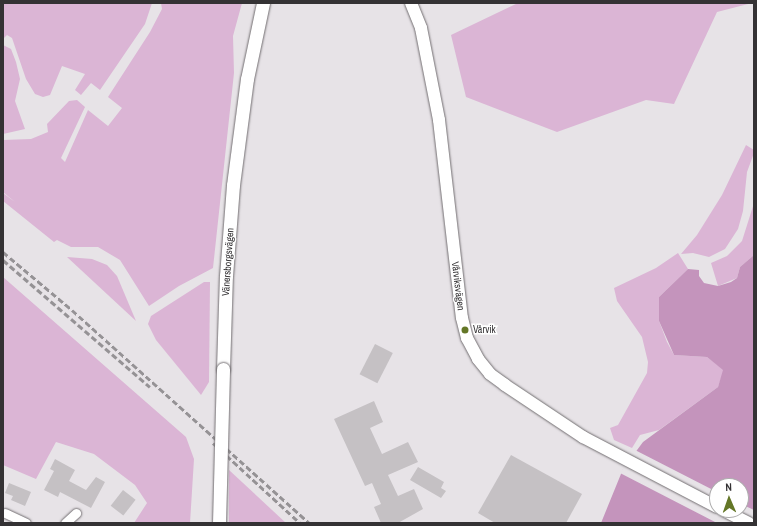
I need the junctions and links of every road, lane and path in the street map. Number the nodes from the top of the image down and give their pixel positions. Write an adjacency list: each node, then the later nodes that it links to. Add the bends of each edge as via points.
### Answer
1 (263, 3): 9 (main road, Vänersborgsvägen, bridge, via 247,79 233,185 226,276)
2 (411, 3): 3 (street, Vårviksvägen, via 421,28 439,120 457,279 470,346 482,365 505,386 583,437)
3 (709, 503)
4 (5, 513): 7 (street)
5 (76, 513): 8 (street)
6 (739, 518): 10 (street)
7 (26, 523)
8 (65, 523)
9 (219, 523)
10 (749, 523)

